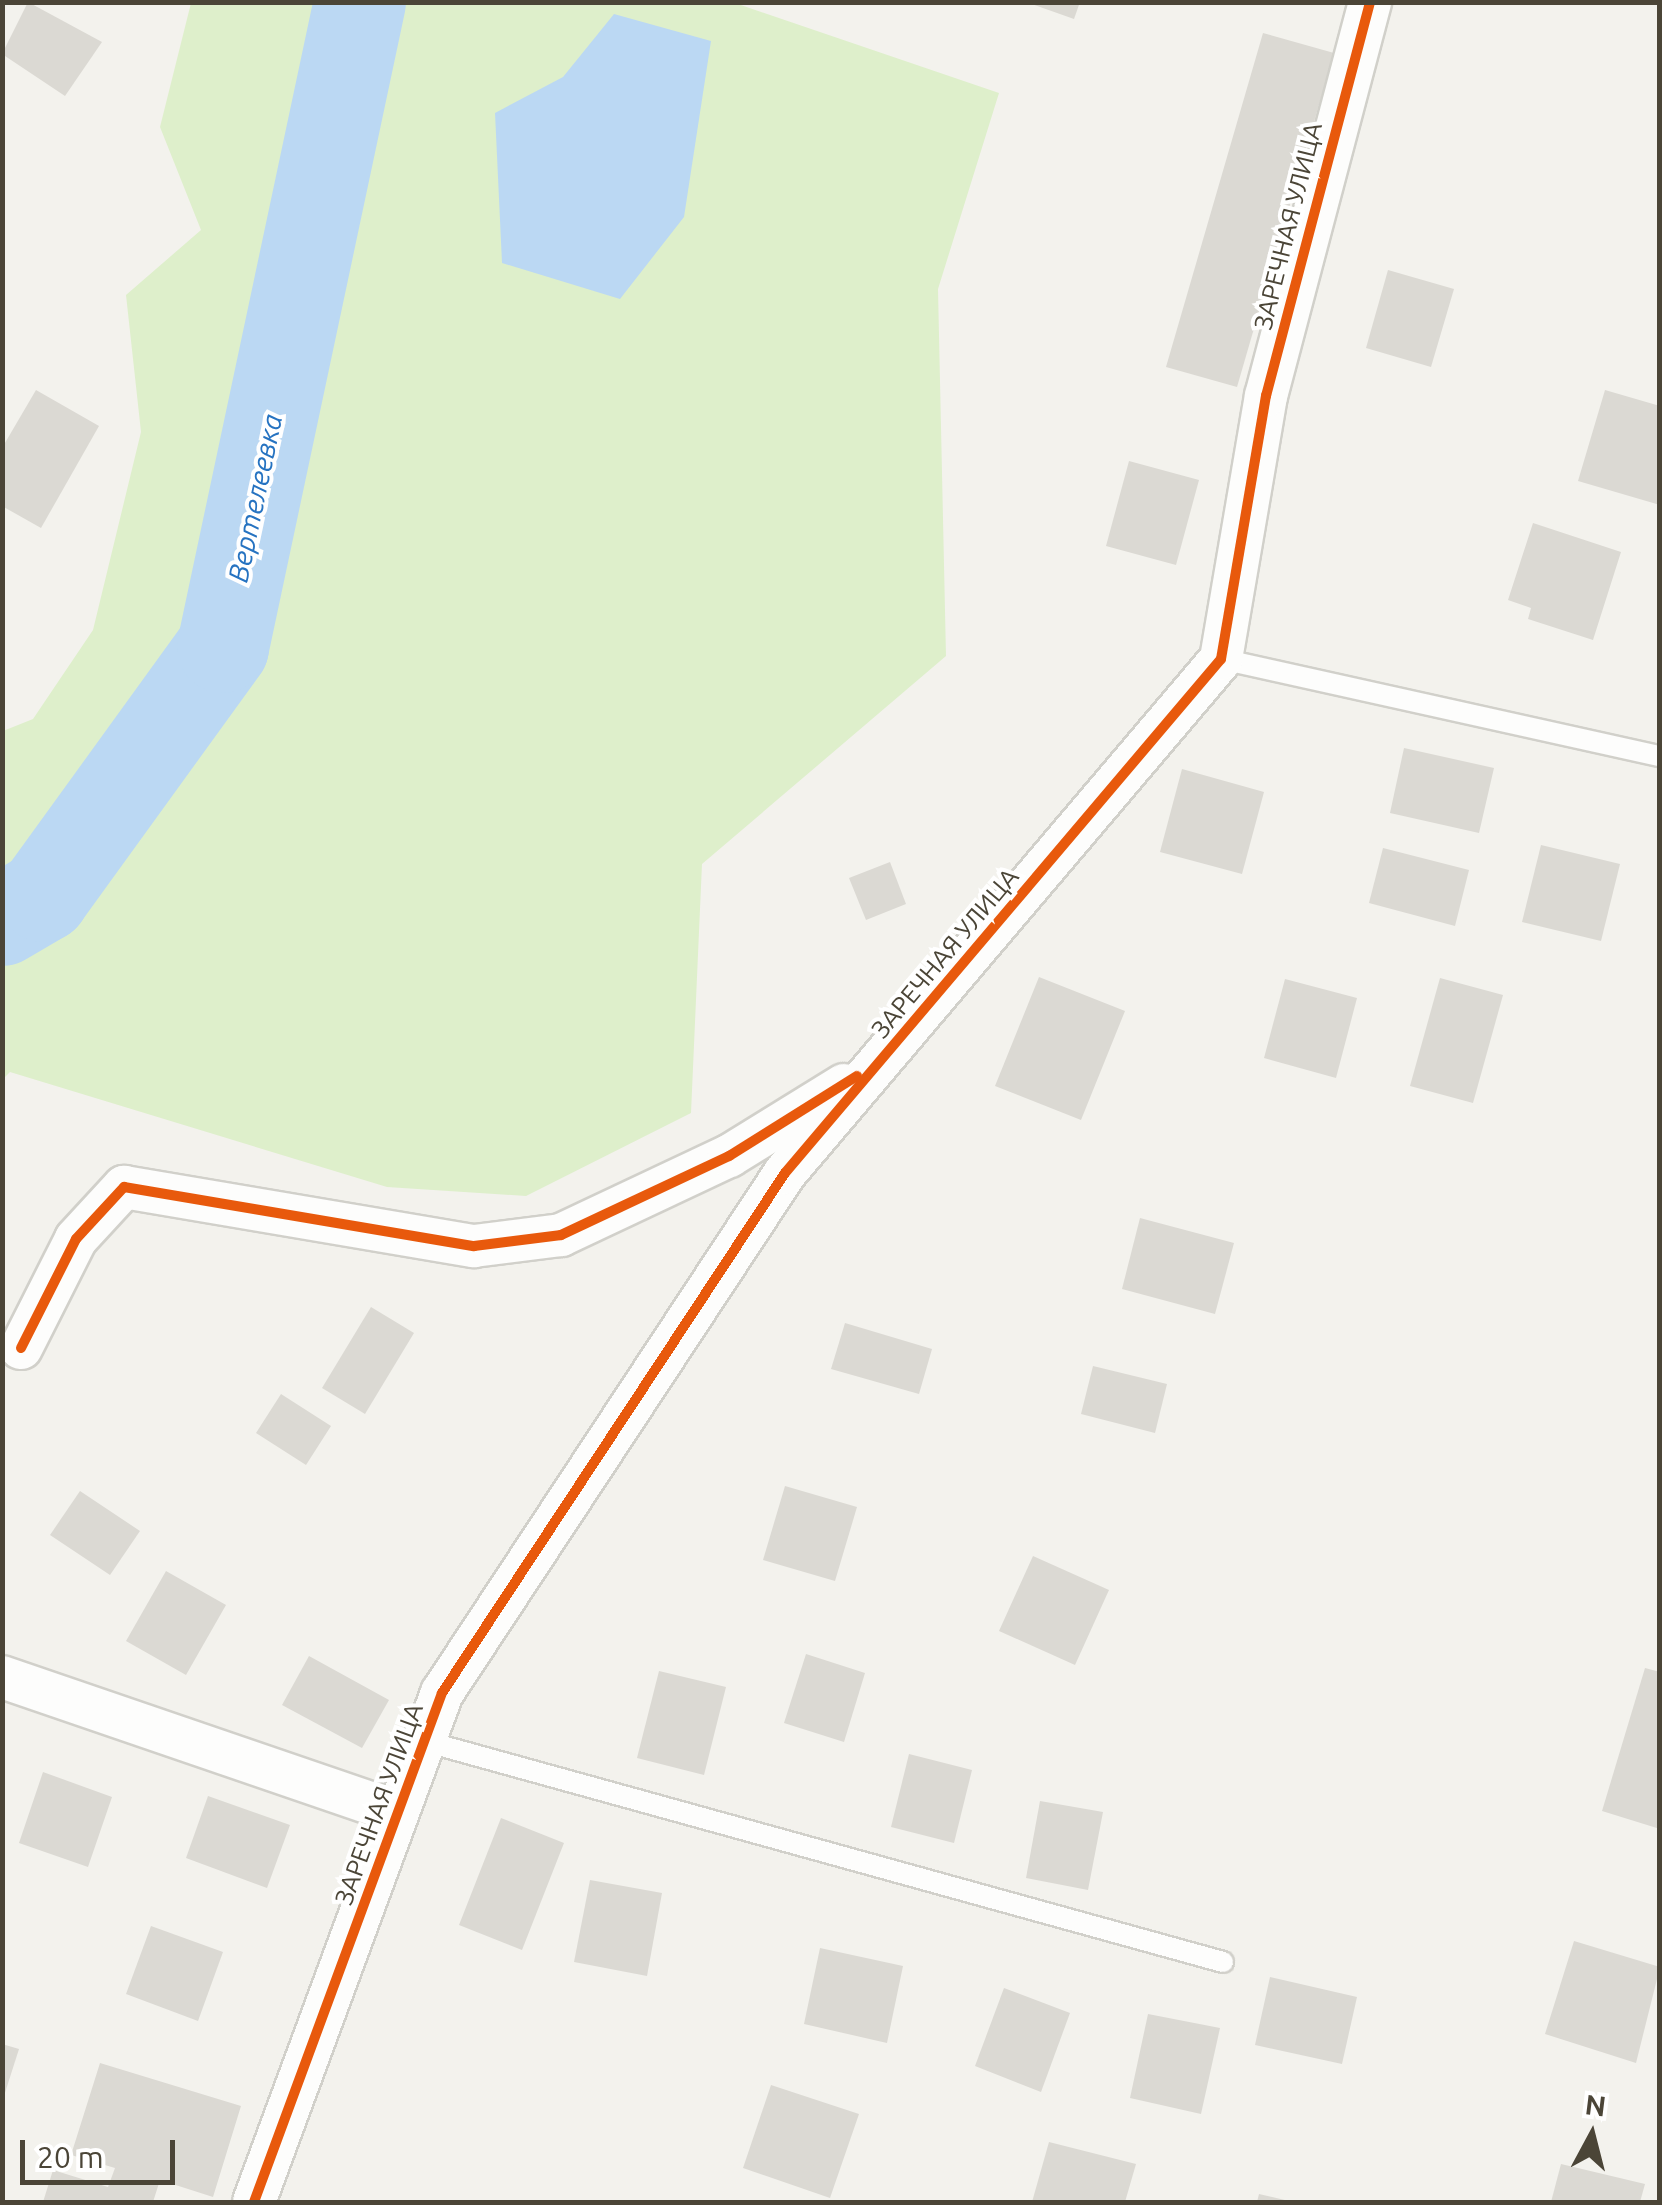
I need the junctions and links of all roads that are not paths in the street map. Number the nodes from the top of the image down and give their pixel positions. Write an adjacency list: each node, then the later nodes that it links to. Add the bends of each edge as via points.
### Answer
1 (1370, 2): 2 (street, ЗАРЕЧНАЯ УЛИЦА, via 1266,396)
2 (1221, 659): 3 (lane); 4 (street, ЗАРЕЧНАЯ УЛИЦА)
3 (1660, 756)
4 (878, 1063): 5 (street, via 729,1156 562,1235 474,1246 124,1186 76,1239); 7 (street, ЗАРЕЧНАЯ УЛИЦА, via 786,1173 442,1692)
5 (21, 1348)
6 (2, 1677): 8 (street)
7 (424, 1741): 8 (street, ЗАРЕЧНАЯ УЛИЦА); 9 (lane)
8 (398, 1812): 10 (street, ЗАРЕЧНАЯ УЛИЦА)
9 (1223, 1962)
10 (254, 2202)

